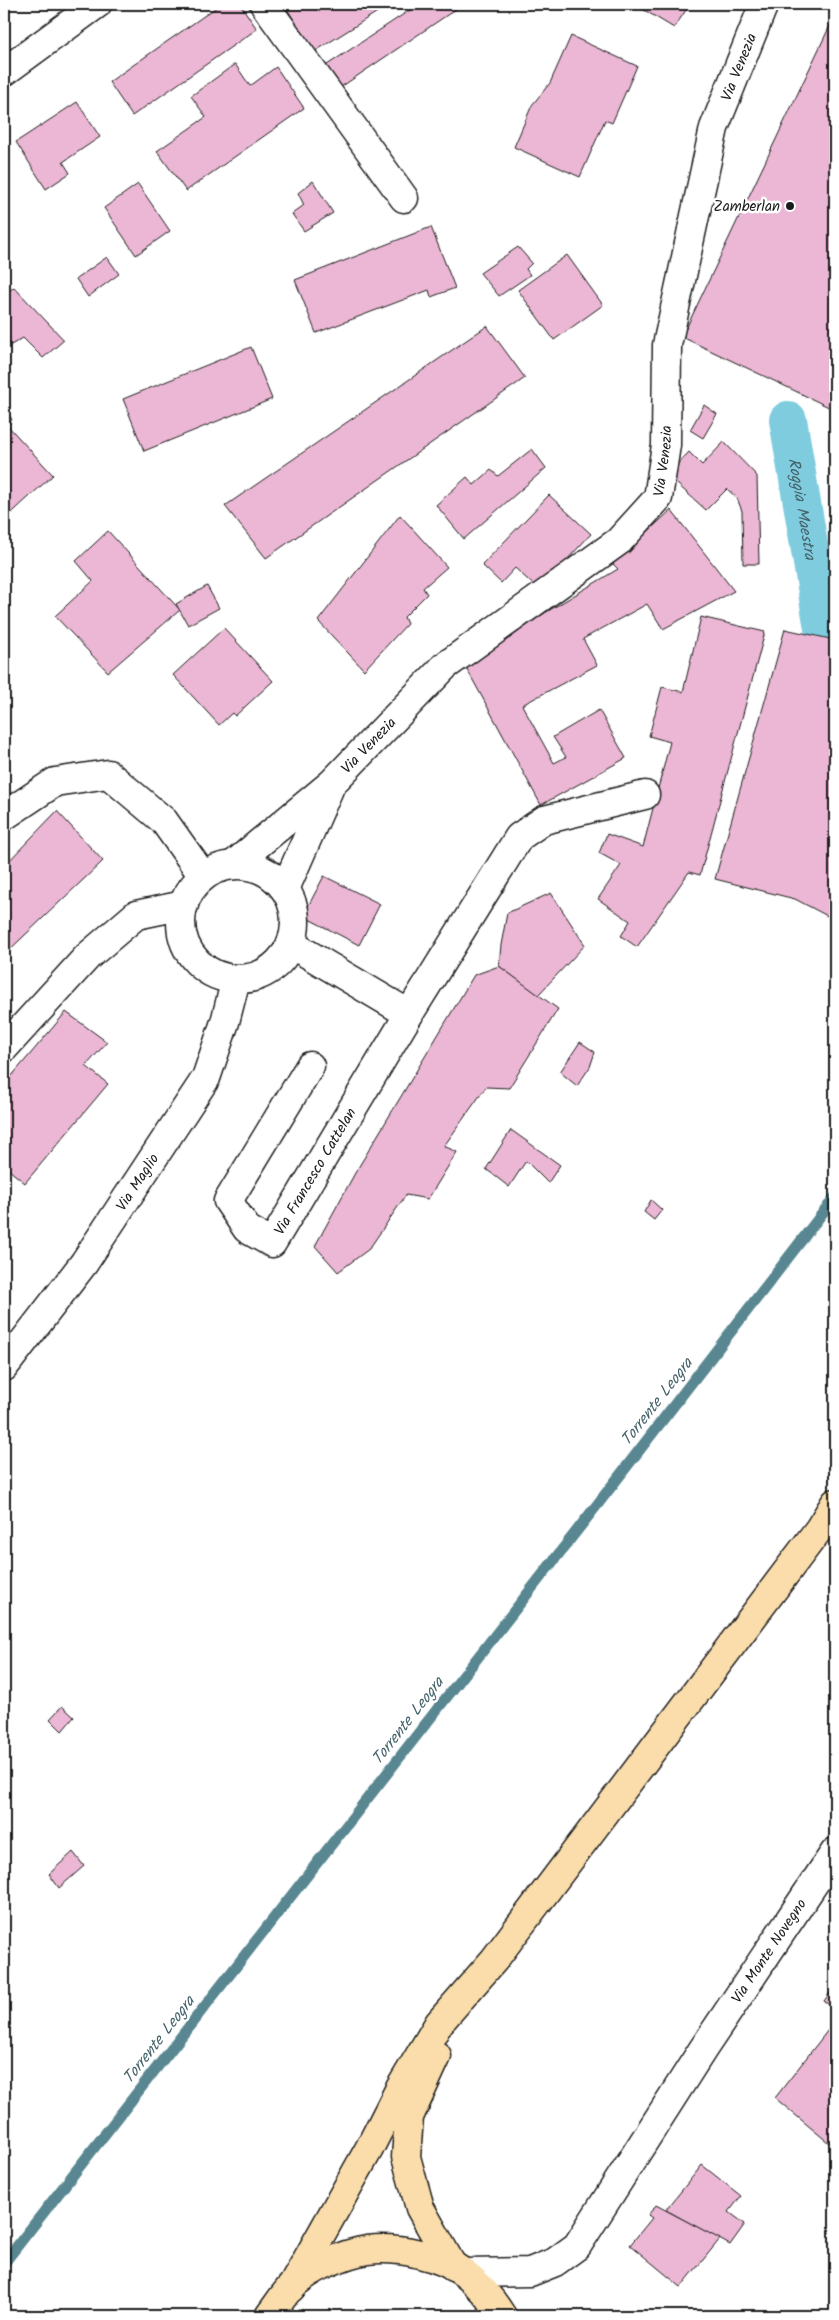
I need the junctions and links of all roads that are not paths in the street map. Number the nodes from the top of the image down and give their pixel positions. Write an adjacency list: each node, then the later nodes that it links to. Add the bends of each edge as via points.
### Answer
1 (97, 4): 4 (street)
2 (264, 4): 5 (street)
3 (764, 4): 6 (street, Via Venezia, via 714,128 669,335 666,445 658,498 619,541 445,666)
4 (4, 72)
5 (404, 198)
6 (332, 783): 9 (street, Via Venezia); 11 (street, Via Venezia)
7 (644, 795): 15 (street, Via Francesco Cattelan, via 544,820 519,837)
8 (4, 816): 10 (street, via 55,782 108,774 164,821)
9 (233, 865): 10 (street); 11 (street, via 248,865 262,870)
10 (204, 876): 12 (street)
11 (285, 888): 13 (street, via 293,906 295,925)
12 (184, 905): 14 (street, via 181,922 191,955 219,976); 16 (street, via 136,916 88,956)
13 (290, 944): 14 (street, via 282,958 269,970 253,977); 15 (street)
14 (236, 979): 18 (street, Via Maglio, via 206,1078 84,1263)
15 (409, 1014): 17 (street, Via Francesco Cattelan, via 272,1243 246,1228 228,1201)
16 (4, 1048)
17 (310, 1066)
18 (4, 1367)
19 (835, 1503): 21 (main road)
20 (835, 1852): 22 (street, Via Monte Novegno, via 703,2049 577,2246 555,2262 530,2272)
21 (494, 1960): 22 (main road, via 432,2065 409,2117 406,2157 420,2208); 23 (main road, via 439,2023)
22 (458, 2270): 23 (main road, via 412,2252 368,2250 327,2263); 25 (main road, via 490,2297)
23 (291, 2288): 24 (main road)
24 (269, 2316)
25 (502, 2316)

